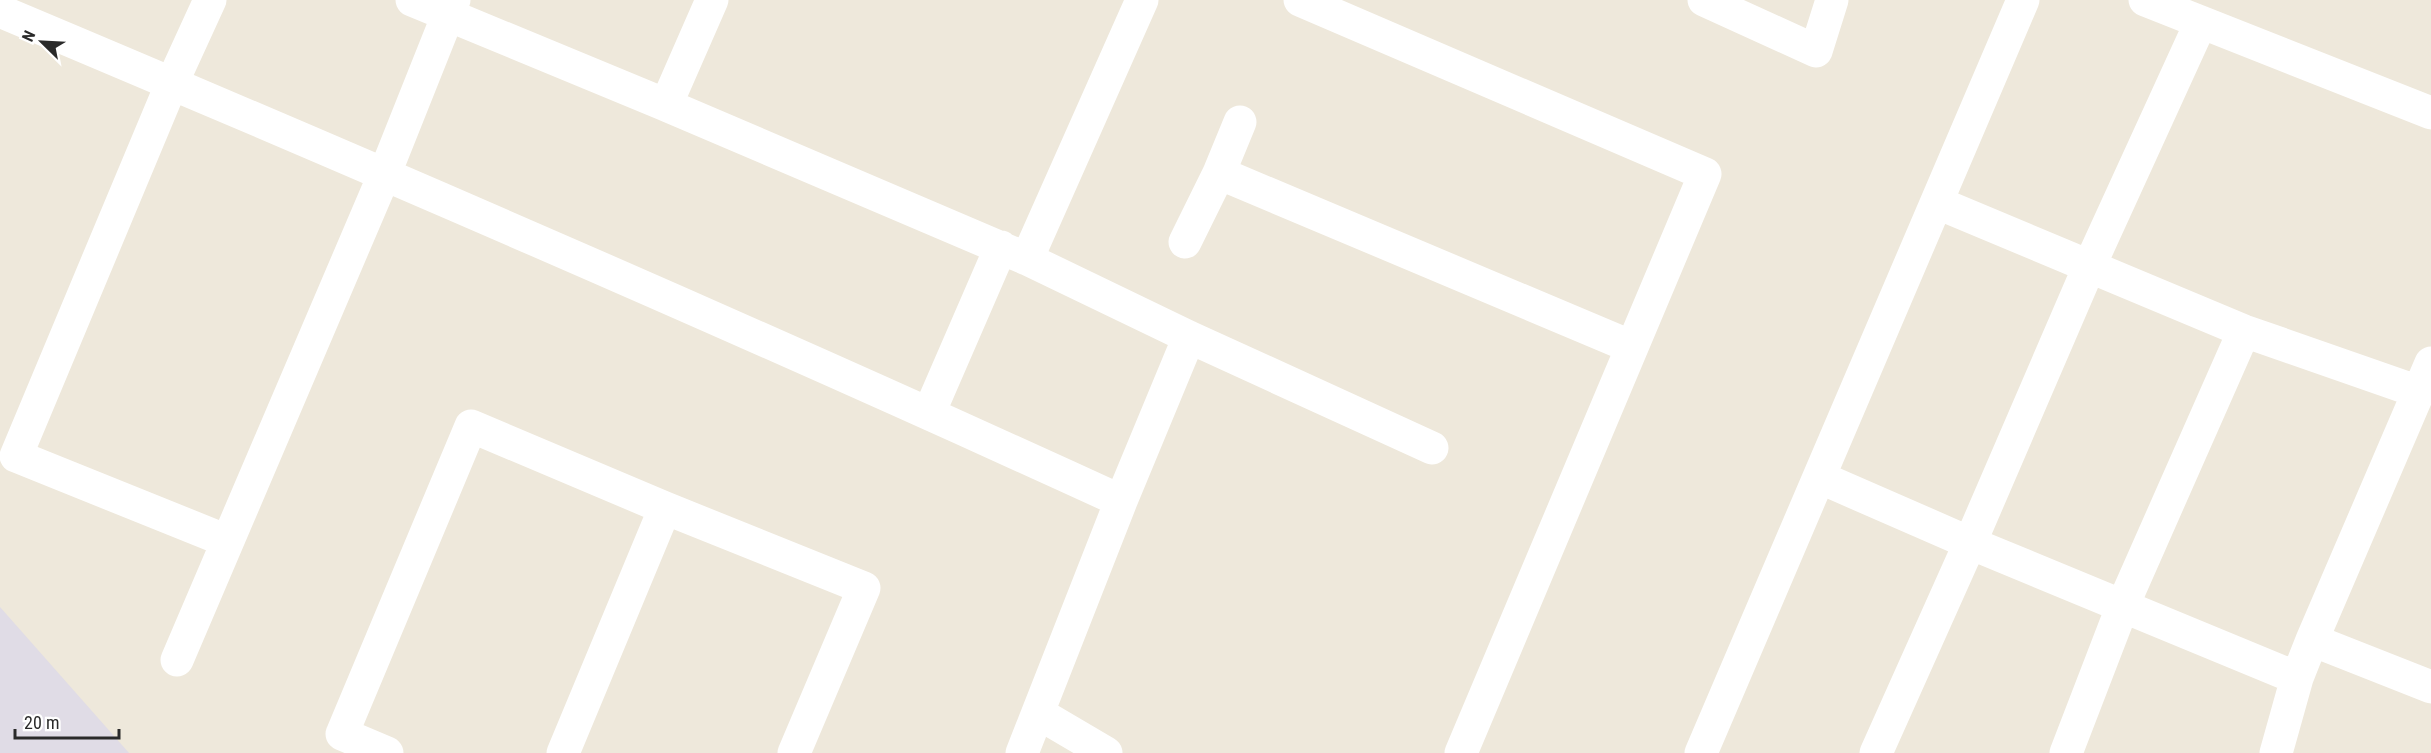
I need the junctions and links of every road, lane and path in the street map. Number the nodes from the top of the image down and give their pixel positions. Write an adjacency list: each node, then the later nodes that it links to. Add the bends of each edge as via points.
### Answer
1 (2, 0): 11 (street)
2 (210, 0): 15 (street)
3 (411, 0): 12 (street)
4 (712, 0): 16 (street)
5 (1142, 0): 23 (street)
6 (1300, 0): 27 (street, via 1706,174)
7 (1704, 0): 8 (street, via 1816,51)
8 (1832, 0)
9 (2023, 0): 21 (street)
10 (2145, 0): 14 (street)
11 (0, 5)
12 (451, 7): 16 (street); 20 (street)
13 (0, 11): 15 (street)
14 (2201, 22): 17 (street); 24 (street)
15 (172, 83): 20 (street); 34 (street, via 16,456)
16 (666, 105): 23 (street)
17 (2431, 113)
18 (1240, 122): 19 (street)
19 (1219, 172): 22 (street); 27 (street)
20 (385, 173): 29 (street); 34 (street)
21 (1938, 203): 24 (street); 31 (street)
22 (1185, 242)
23 (1014, 253): 26 (street); 29 (street)
24 (2089, 267): 25 (street); 35 (street)
25 (2244, 331): 28 (street); 36 (street)
26 (1189, 337): 30 (street); 32 (street)
27 (1632, 347): 48 (street)
28 (2425, 378): 37 (street)
29 (929, 413): 32 (street)
30 (1432, 448)
31 (1819, 477): 35 (street); 49 (street)
32 (1120, 501): 41 (street)
33 (665, 508): 42 (street, via 471,426); 44 (street); 45 (street, via 864,588)
34 (227, 541): 38 (street)
35 (1970, 543): 36 (street); 50 (street)
36 (2123, 605): 39 (street); 51 (street)
37 (2312, 640): 39 (street); 40 (street)
38 (177, 660)
39 (2297, 678): 52 (street)
40 (2431, 687)
41 (1038, 713): 46 (street); 47 (street)
42 (350, 743): 43 (street)
43 (387, 753)
44 (563, 753)
45 (794, 753)
46 (1022, 753)
47 (1106, 753)
48 (1461, 753)
49 (1701, 753)
50 (1876, 753)
51 (2066, 753)
52 (2276, 753)

